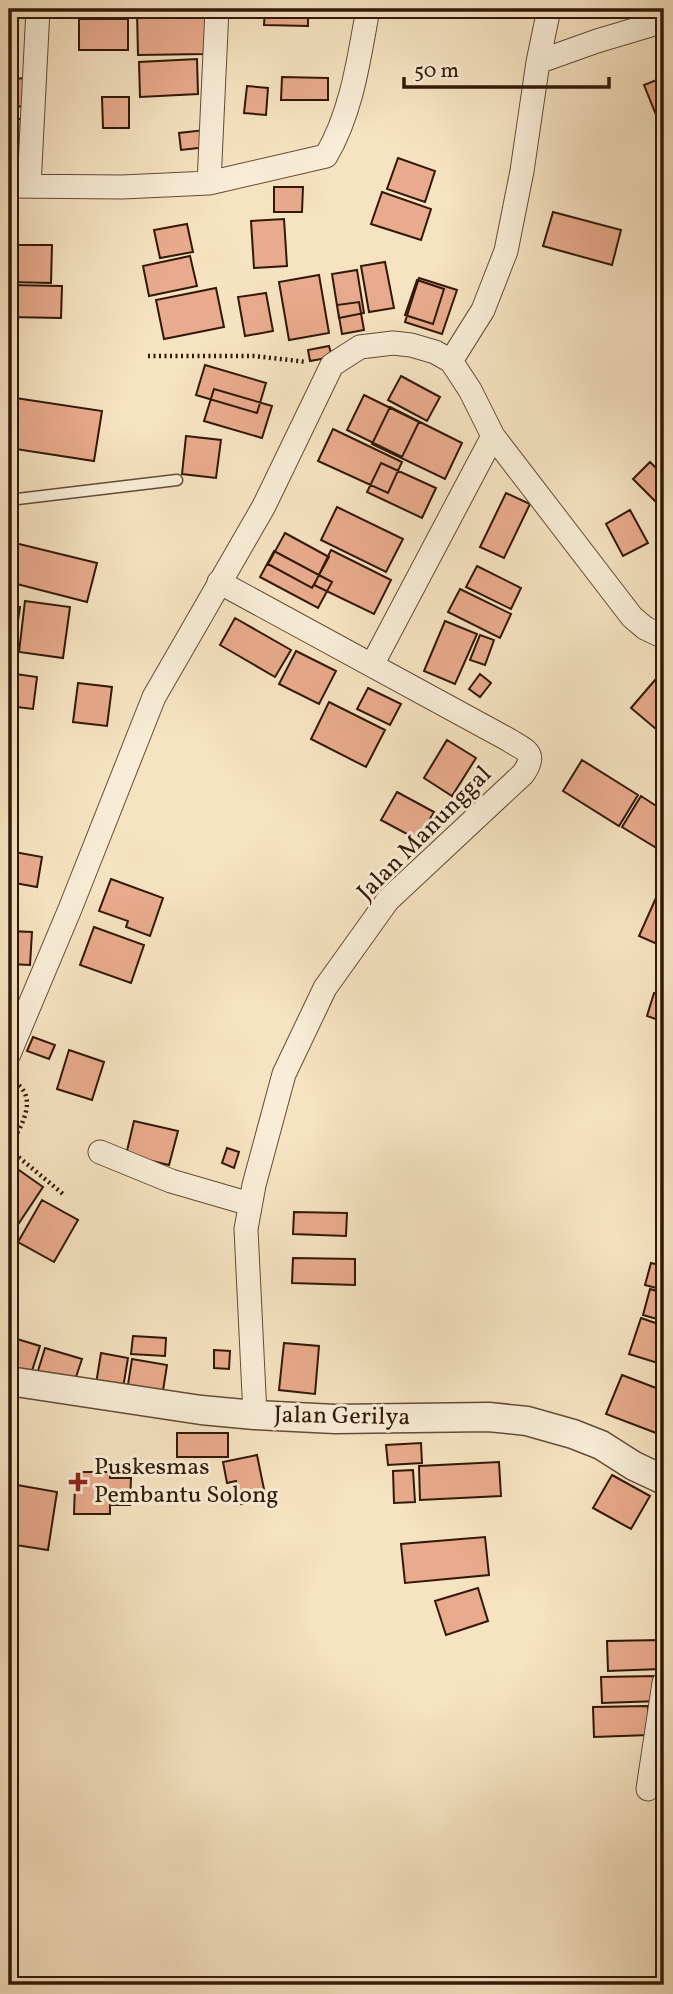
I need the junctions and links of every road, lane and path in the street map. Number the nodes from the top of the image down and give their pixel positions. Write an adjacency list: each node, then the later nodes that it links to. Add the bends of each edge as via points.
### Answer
1 (38, 9): 8 (street)
2 (217, 9): 7 (street)
3 (368, 9): 7 (street, via 348,100 326,156)
4 (548, 9): 6 (street)
5 (664, 21): 6 (street)
6 (538, 62): 10 (street, via 506,251 483,310)
7 (209, 183): 8 (street)
8 (19, 186)
9 (148, 356): 11 (path, via 254,356)
10 (451, 361): 11 (street, via 435,352 393,343 360,347); 12 (street)
11 (332, 365): 15 (street, via 264,506)
12 (493, 436): 16 (street, via 632,617); 17 (street)
13 (177, 480): 14 (lane)
14 (9, 500)
15 (219, 582): 17 (street); 18 (street, via 154,697)
16 (664, 637)
17 (372, 665): 22 (street, Jalan Manunggal, via 509,740 531,758 510,787 388,900 325,988 284,1074)
18 (9, 1054)
19 (9, 1078): 21 (path, via 27,1096 27,1111 9,1149)
20 (100, 1152): 22 (street, via 171,1181)
21 (63, 1194)
22 (250, 1203): 24 (street, Jalan Manunggal, via 246,1229)
23 (9, 1381): 24 (street, Jalan Gerilya)
24 (255, 1415): 25 (street, Jalan Gerilya, via 527,1421 601,1445)
25 (664, 1480)
26 (664, 1683): 27 (street)
27 (648, 1789)

